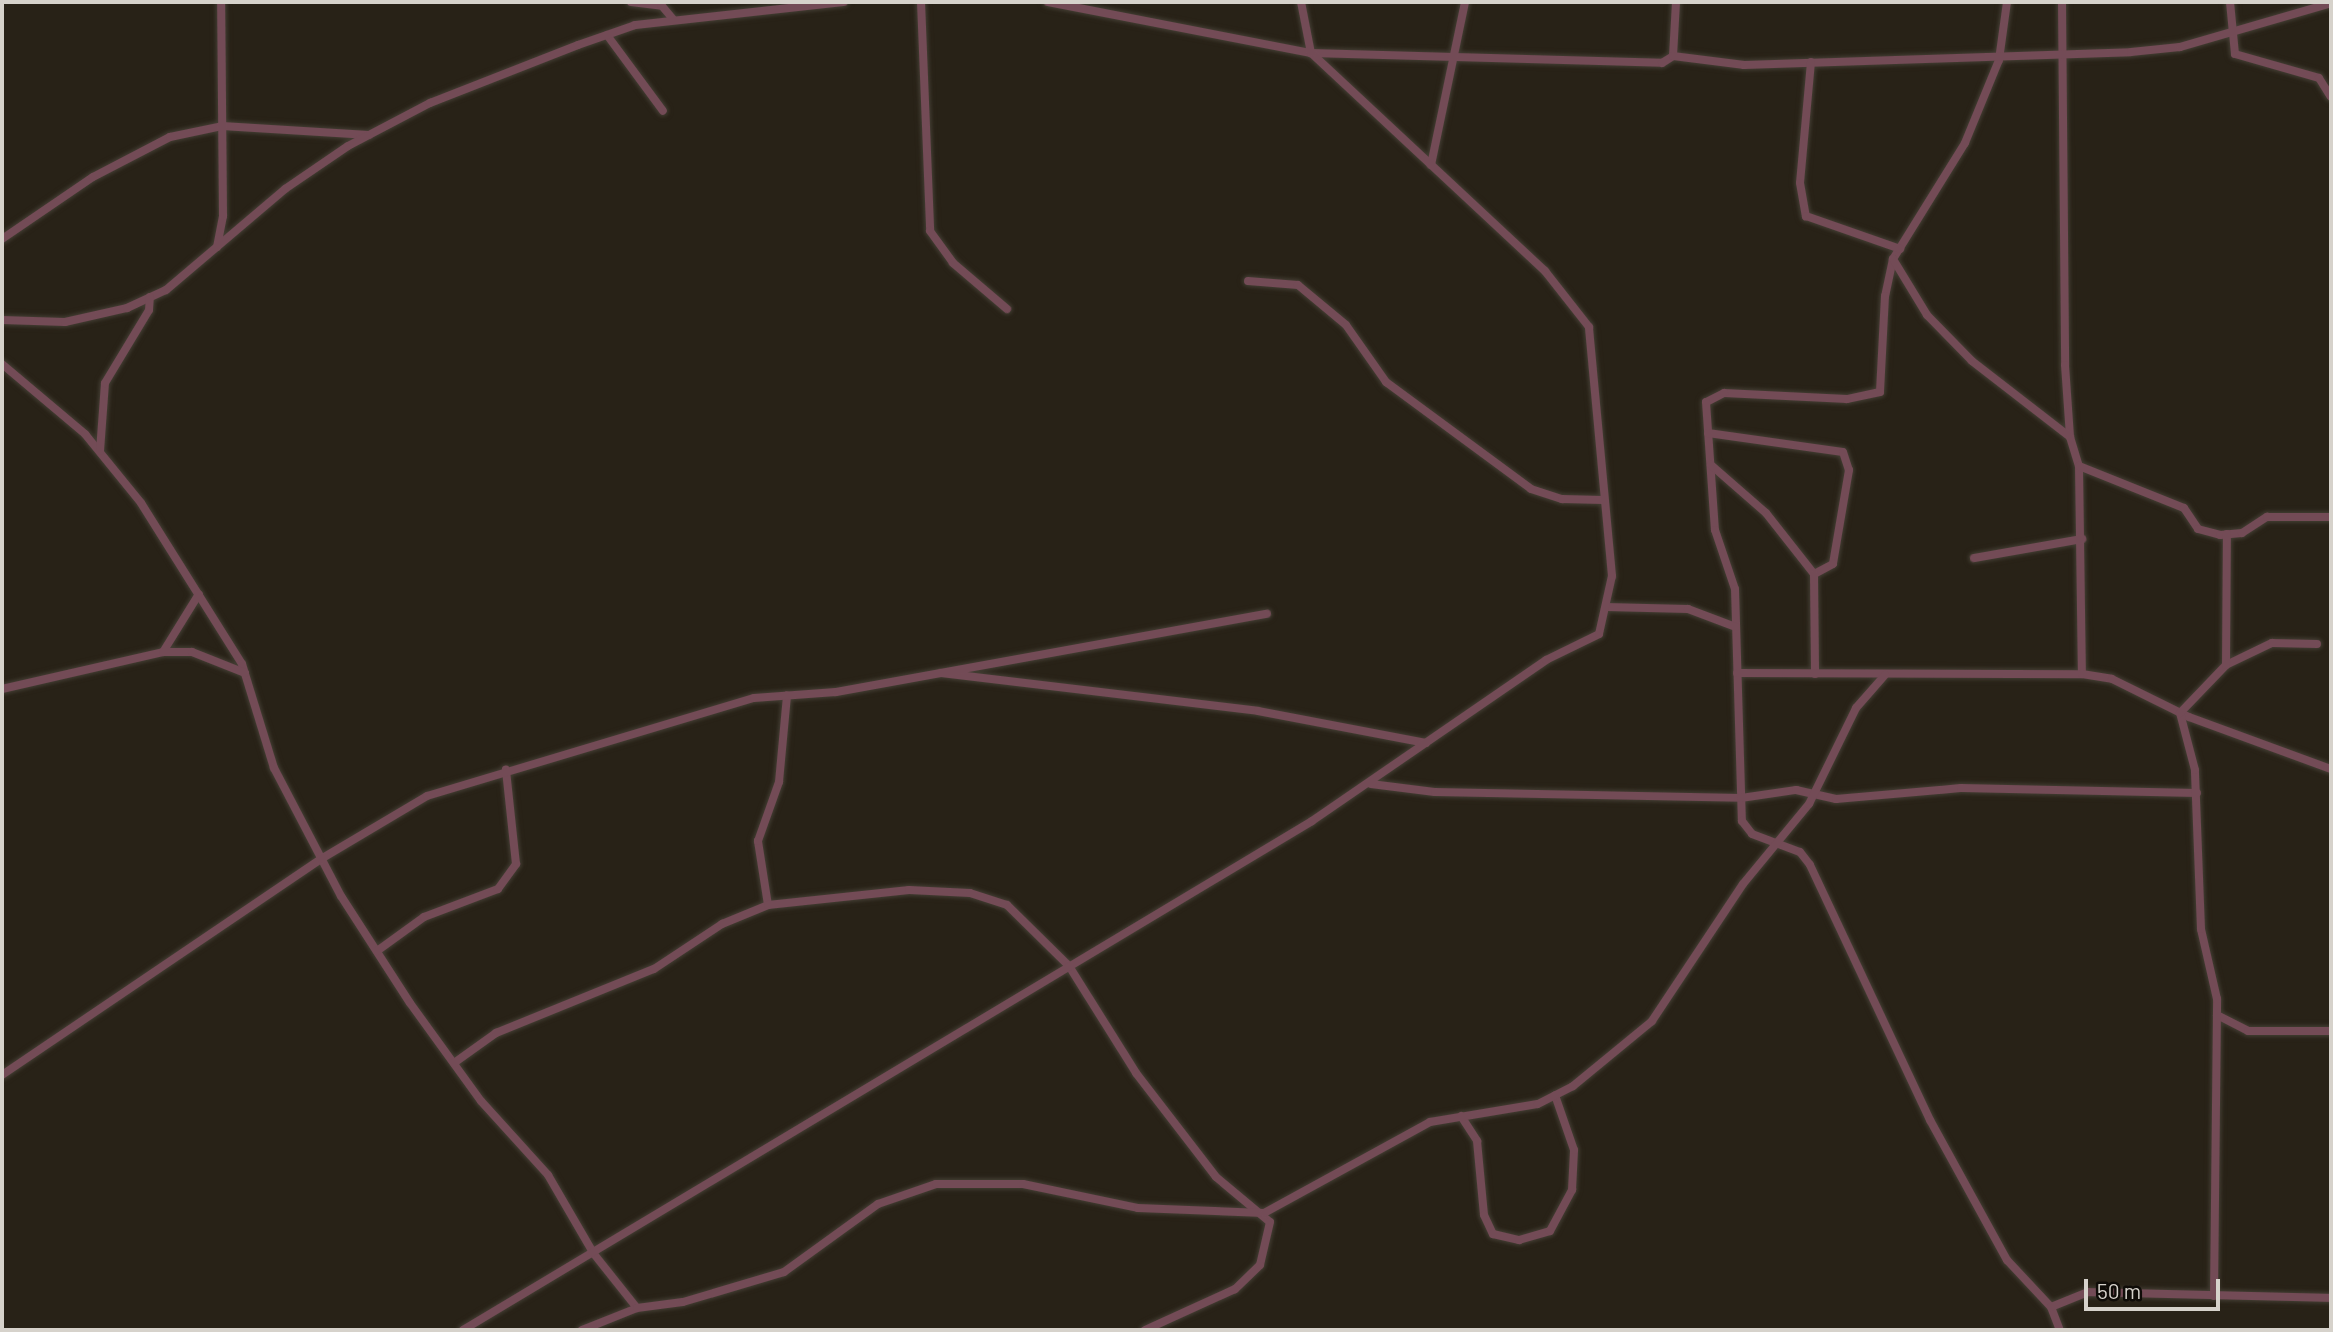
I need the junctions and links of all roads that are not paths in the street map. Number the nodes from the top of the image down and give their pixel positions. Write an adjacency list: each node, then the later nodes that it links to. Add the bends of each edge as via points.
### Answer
1 (221, 2): 26 (lane)
2 (631, 2): 15 (lane, via 662,6)
3 (844, 2): 15 (lane)
4 (921, 2): 35 (lane, via 930,231 953,263)
5 (1048, 2): 14 (lane)
6 (1083, 2): 14 (lane)
7 (1301, 2): 18 (lane)
8 (1465, 2): 21 (lane)
9 (1676, 2): 20 (lane)
10 (2007, 2): 22 (lane)
11 (2062, 2): 19 (lane)
12 (2230, 2): 16 (lane)
13 (2331, 3): 16 (lane)
14 (1074, 8): 18 (lane)
15 (673, 19): 17 (lane)
16 (2229, 34): 19 (lane, via 2180,47); 24 (lane, via 2235,54 2319,78)
17 (607, 35): 25 (lane); 27 (lane, via 430,103)
18 (1311, 53): 21 (lane); 28 (lane)
19 (2063, 55): 22 (lane); 39 (lane)
20 (1674, 56): 21 (lane, via 1662,63); 23 (lane, via 1744,65)
21 (1455, 59): 28 (lane)
22 (1999, 60): 23 (lane); 31 (lane, via 1965,143)
23 (1811, 62): 31 (lane, via 1800,183 1806,216)
24 (2331, 97)
25 (663, 111)
26 (222, 126): 27 (lane); 29 (lane, via 170,137 93,177); 30 (lane)
27 (369, 135): 30 (lane, via 285,188)
28 (1431, 165): 43 (lane, via 1545,271 1589,327)
29 (2, 239)
30 (217, 247): 34 (lane)
31 (1900, 249): 32 (lane)
32 (1893, 259): 38 (lane, via 1885,296 1880,392 1847,399 1710,396); 39 (lane, via 1927,315 1963,351)
33 (1248, 281): 43 (lane, via 1298,285 1346,325 1386,382 1531,489 1562,499)
34 (150, 297): 36 (lane, via 65,322); 40 (lane, via 149,310 105,383)
35 (1007, 309)
36 (2, 320)
37 (2, 365): 40 (lane)
38 (1708, 433): 41 (lane); 48 (lane, via 1843,452 1849,470 1833,564)
39 (2070, 437): 42 (lane)
40 (100, 451): 49 (lane)
41 (1711, 466): 48 (lane, via 1766,513); 52 (lane, via 1715,530 1735,589)
42 (2079, 466): 45 (lane, via 2185,508 2198,529); 46 (lane)
43 (1603, 500): 50 (lane, via 1612,576)
44 (2331, 517): 45 (lane, via 2267,517)
45 (2227, 534): 55 (lane)
46 (2082, 539): 47 (lane); 60 (lane)
47 (1974, 558)
48 (1814, 574): 59 (lane)
49 (199, 594): 54 (lane); 57 (lane)
50 (1606, 607): 52 (lane, via 1688,609); 65 (lane, via 1599,634 1546,660)
51 (1267, 614): 56 (lane)
52 (1736, 627): 58 (lane)
53 (2317, 644): 55 (lane, via 2272,643)
54 (163, 652): 57 (lane, via 192,652); 62 (lane)
55 (2226, 665): 64 (lane)
56 (937, 672): 63 (lane); 65 (lane, via 1270,713)
57 (245, 673): 73 (lane, via 274,768)
58 (1737, 673): 59 (lane); 71 (lane)
59 (1815, 674): 61 (lane)
60 (2082, 674): 61 (lane); 64 (lane, via 2112,679)
61 (1885, 675): 69 (lane, via 1856,708)
62 (2, 689)
63 (788, 695): 67 (lane, via 687,715); 74 (lane, via 779,782 758,841)
64 (2180, 713): 66 (lane); 70 (lane)
65 (1426, 743): 68 (lane)
66 (2331, 769)
67 (506, 770): 73 (lane, via 427,796); 75 (lane, via 517,832 516,864 504,881 474,901 424,917)
68 (1371, 784): 71 (lane, via 1435,792); 76 (lane)
69 (1814, 793): 70 (lane, via 1836,799 1961,788); 71 (lane); 72 (lane)
70 (2197, 793): 77 (lane, via 2201,929)
71 (1741, 798): 72 (lane, via 1742,821 1752,834)
72 (1778, 845): 81 (lane, via 1743,884 1652,1021); 87 (lane, via 1800,852 1810,865 1930,1120 2007,1260)
73 (321, 859): 75 (lane); 80 (lane)
74 (768, 905): 76 (lane, via 909,890 971,893 1007,905); 79 (lane, via 722,924 654,970 496,1033)
75 (377, 951): 79 (lane)
76 (1069, 967): 83 (lane, via 1136,1073 1216,1177); 84 (lane)
77 (2217, 1015): 78 (lane, via 2248,1031); 85 (lane)
78 (2331, 1031)
79 (454, 1063): 84 (lane, via 548,1175)
80 (2, 1075)
81 (1555, 1095): 82 (lane); 82 (lane, via 1574,1150 1572,1190 1550,1231 1519,1240 1493,1234 1484,1215 1477,1141)
82 (1461, 1116): 83 (lane, via 1385,1142 1345,1172)
83 (1264, 1213): 88 (lane, via 1138,1208 1023,1184 936,1184 878,1205 784,1272 683,1302); 93 (lane, via 1270,1222 1260,1265 1236,1289)
84 (594, 1254): 88 (lane); 90 (lane)
85 (2214, 1296): 86 (lane); 87 (lane, via 2088,1292)
86 (2331, 1298)
87 (2050, 1307): 94 (lane)
88 (637, 1308): 89 (lane)
89 (608, 1320): 91 (lane); 92 (lane)
90 (463, 1330)
91 (582, 1330)
92 (607, 1330)
93 (1145, 1330)
94 (2060, 1330)

